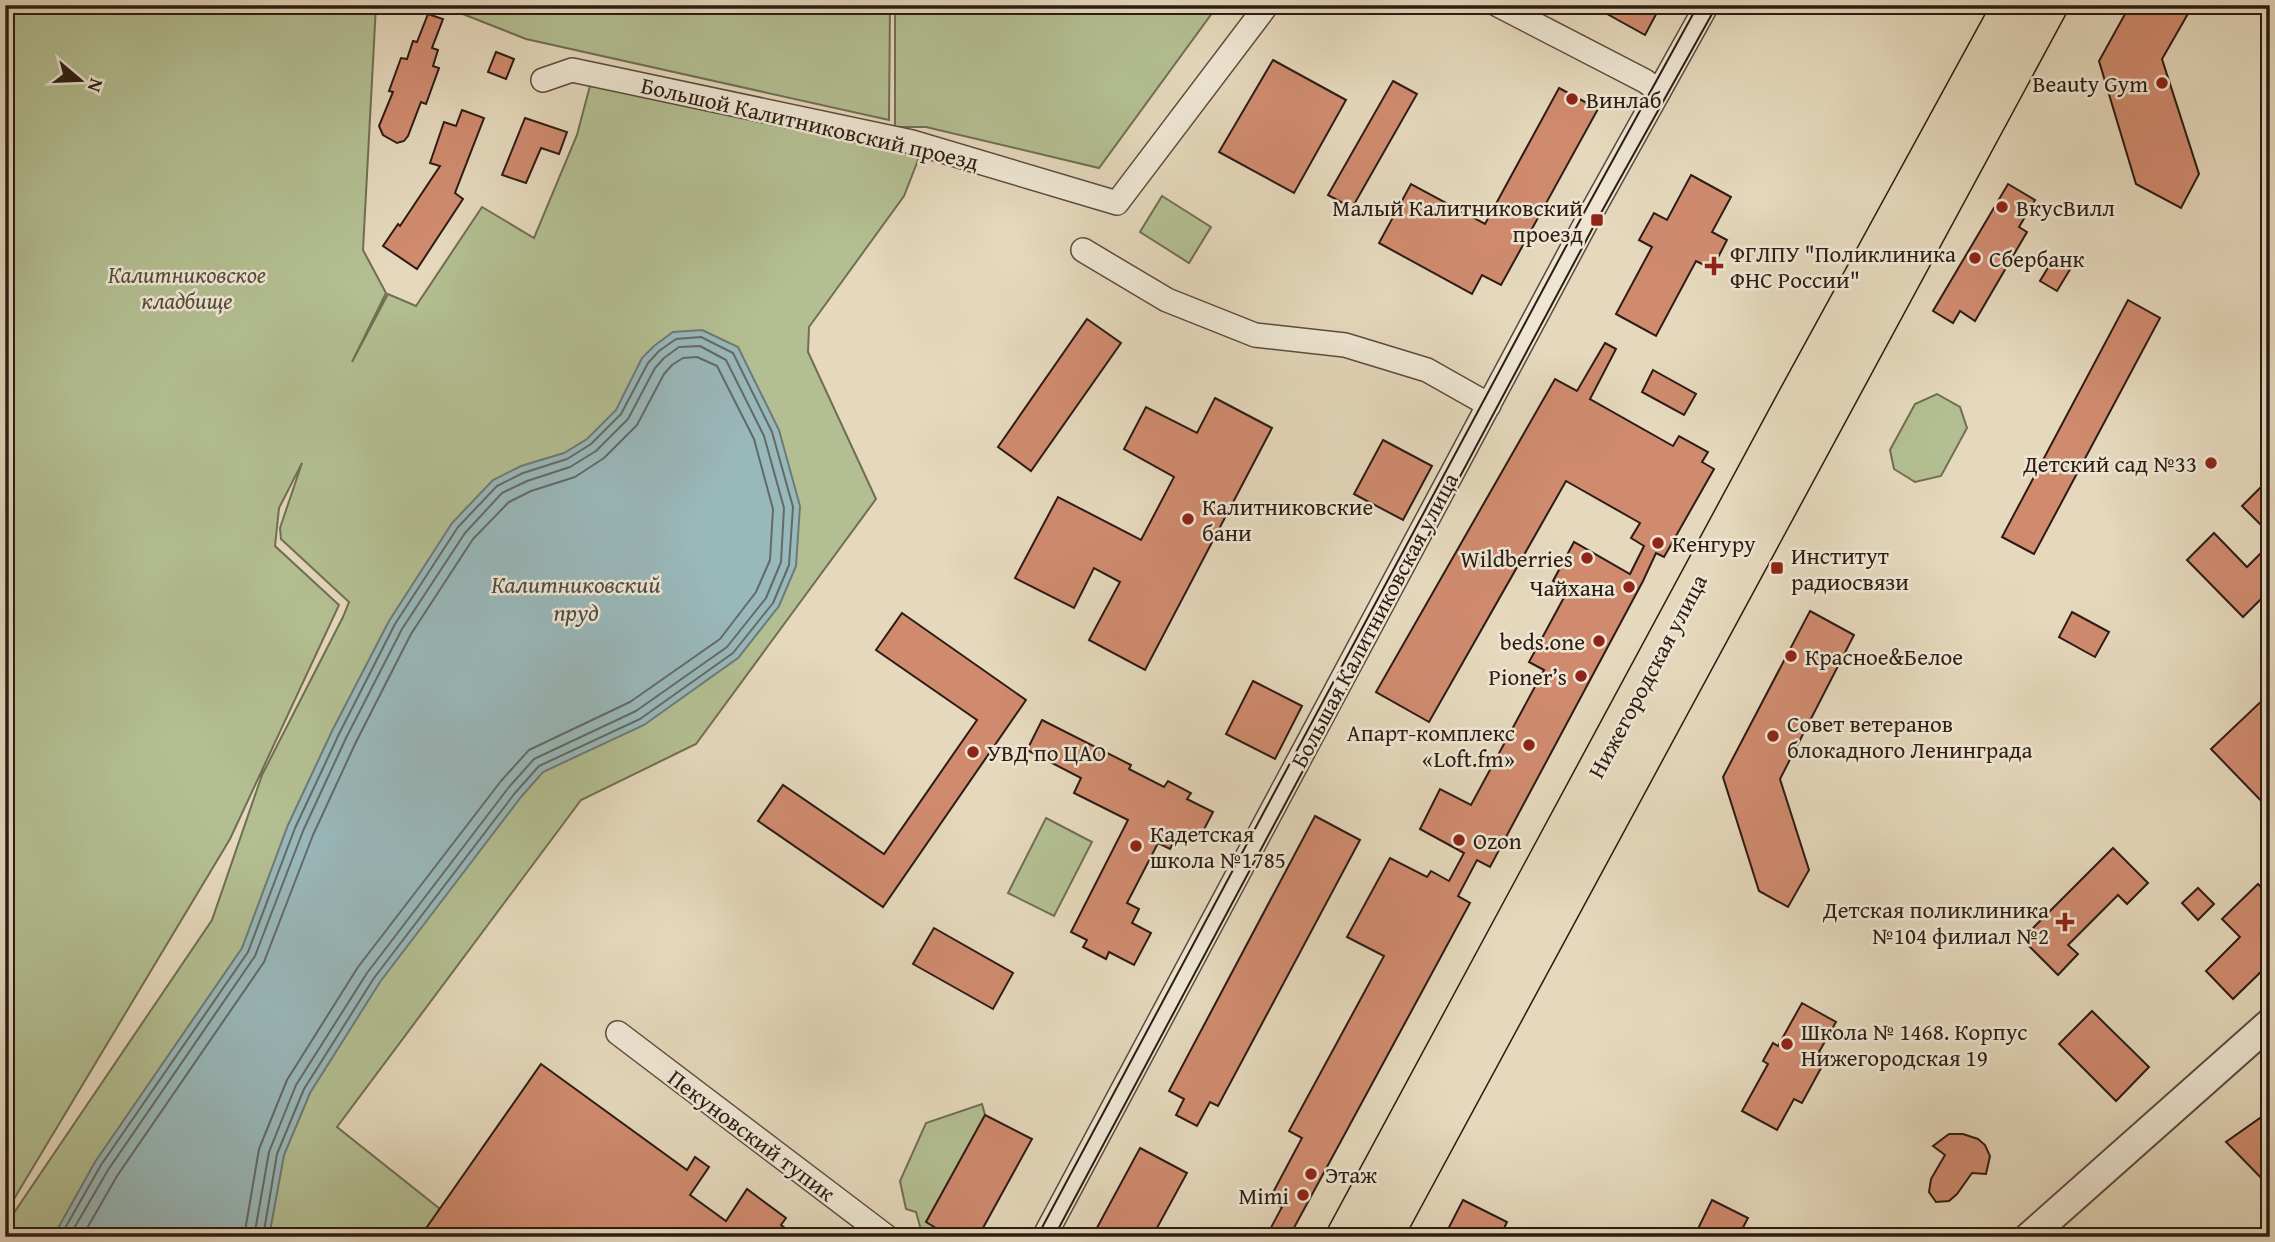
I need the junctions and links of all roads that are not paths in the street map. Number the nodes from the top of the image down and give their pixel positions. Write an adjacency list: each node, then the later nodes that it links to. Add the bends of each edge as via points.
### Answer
1 (1267, 5): 6 (street, Большой Калитниковский проезд, via 1117,203 912,142 572,69)
2 (1498, 5): 7 (street)
3 (1707, 5): 7 (street, Большая Калитниковская улица)
4 (2012, 5): 14 (main road, Нижегородская улица)
5 (2049, 5): 15 (main road, Нижегородская улица)
6 (543, 80)
7 (1660, 90): 9 (street, Большая Калитниковская улица)
8 (1083, 250): 9 (street, via 1167,300 1255,335 1345,345 1427,370)
9 (1489, 405): 13 (street, Большая Калитниковская улица)
10 (2270, 1023): 16 (street)
11 (618, 1033): 12 (street, Пекуновский тупик)
12 (887, 1237)
13 (1044, 1237)
14 (1345, 1237)
15 (1383, 1237)
16 (2029, 1237)

